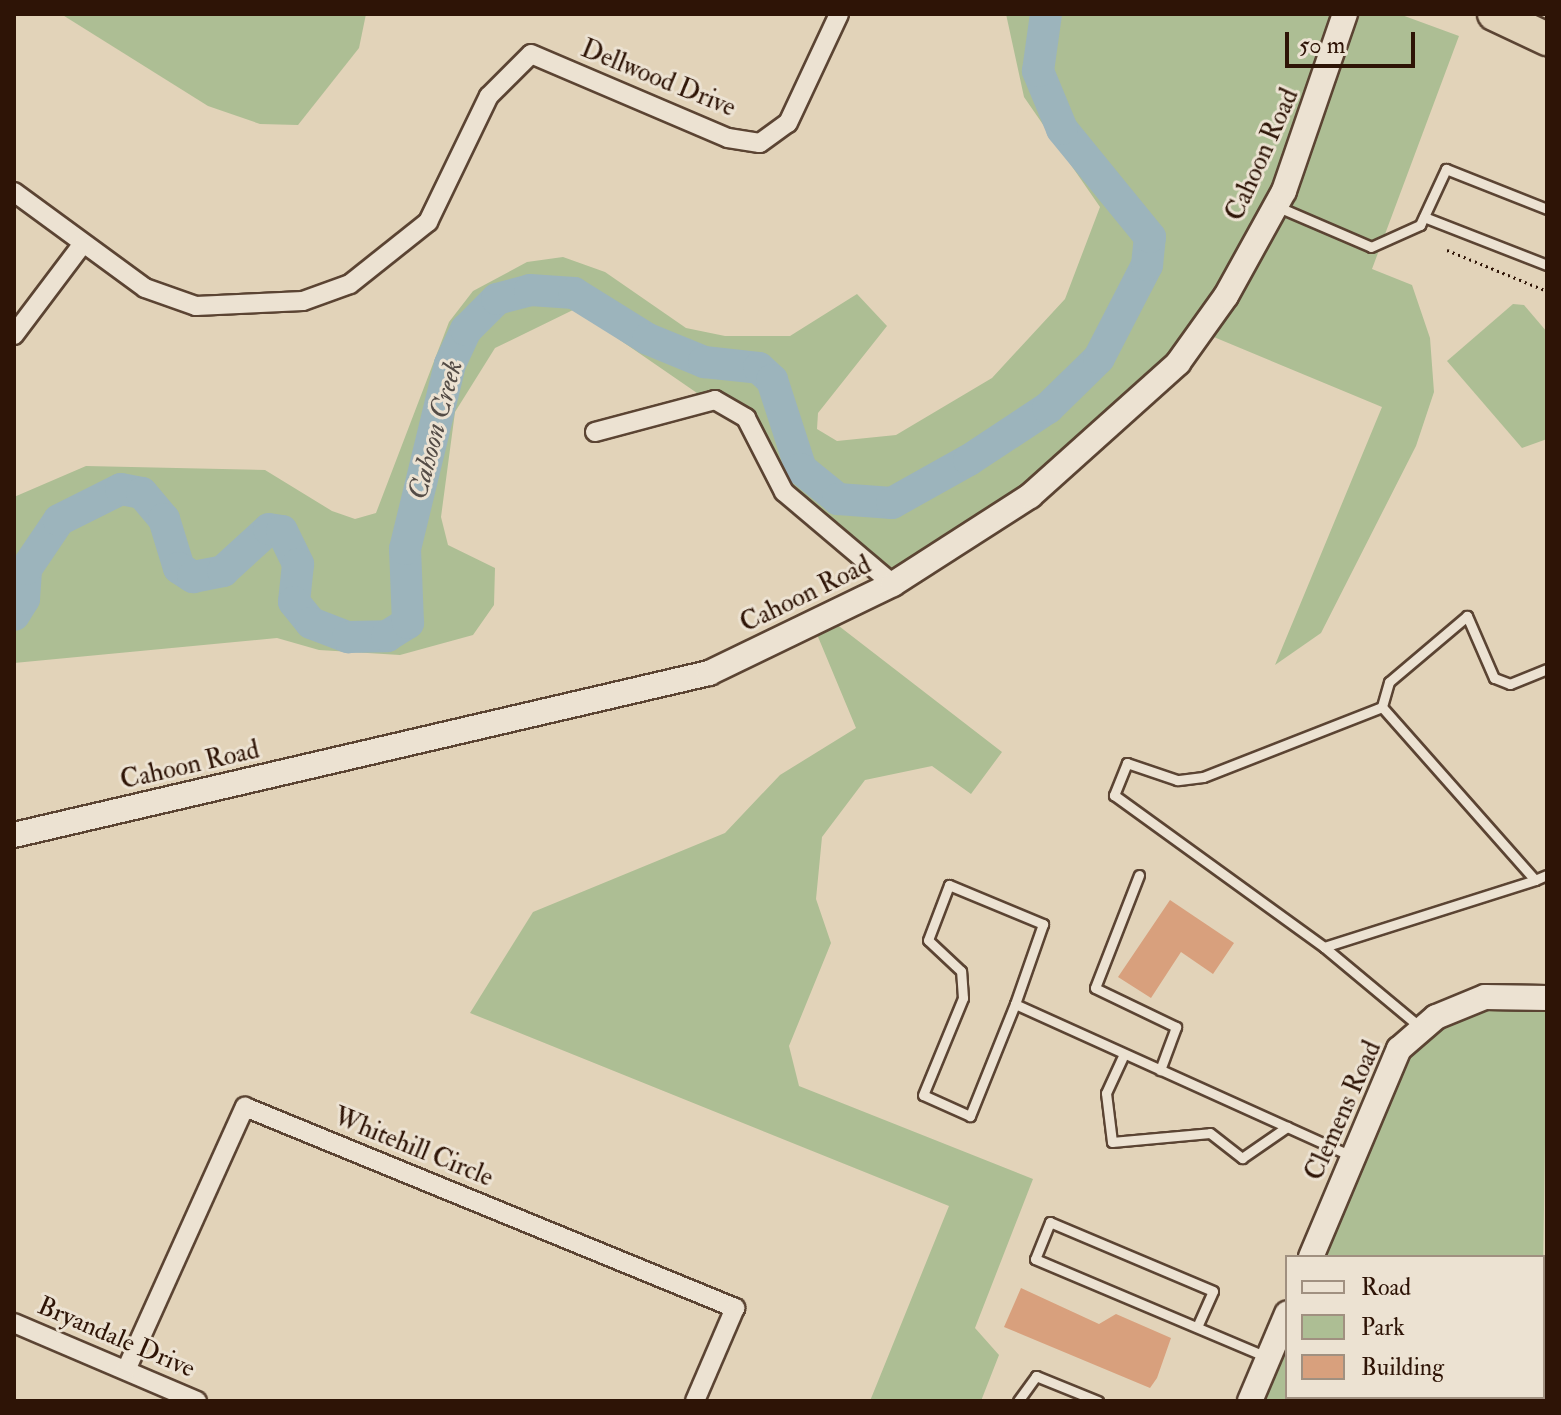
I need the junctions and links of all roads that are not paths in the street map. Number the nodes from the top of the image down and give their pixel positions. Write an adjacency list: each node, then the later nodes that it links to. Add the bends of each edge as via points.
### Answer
1 (839, 14): 9 (street, Dellwood Drive, via 788,123 760,143 728,138 531,54 489,96 428,222 350,284 303,301 196,306 145,288)
2 (1345, 14): 6 (street, Cahoon Road)
3 (1494, 14): 4 (highway)
4 (1547, 39)
5 (14, 192): 9 (street, Dellwood Drive)
6 (1276, 206): 8 (lane, via 1371,247 1403,238); 13 (street, Cahoon Road, via 1178,363 1119,423 1030,496)
7 (1547, 209): 8 (lane, via 1446,169)
8 (1424, 217): 10 (lane)
9 (81, 246): 11 (street)
10 (1547, 265)
11 (14, 335)
12 (595, 432): 13 (street, via 715,400 746,418 784,492)
13 (893, 584): 16 (street, Cahoon Road, via 709,673)
14 (1547, 669): 15 (lane, via 1510,684 1494,678 1467,616 1389,682)
15 (1382, 707): 19 (lane); 20 (lane, via 1203,777 1177,780 1127,763 1114,786 1119,803)
16 (14, 835)
17 (1139, 875): 25 (lane, via 1095,988 1176,1027)
18 (1547, 875): 19 (lane)
19 (1535, 880): 20 (lane)
20 (1324, 947): 23 (lane)
21 (1547, 998): 23 (street, Clemens Road, via 1485,997)
22 (1015, 1004): 22 (lane, via 1043,924 949,885 928,940 961,971 963,998 923,1095 970,1116); 24 (lane)
23 (1420, 1027): 27 (street, Clemens Road, via 1399,1049)
24 (1124, 1054): 25 (lane); 26 (lane, via 1106,1093 1112,1142 1210,1133 1242,1158)
25 (1160, 1070): 26 (lane)
26 (1287, 1127): 27 (lane)
27 (1354, 1157): 28 (street, Clemens Road)
28 (1312, 1255)
29 (1285, 1319): 32 (street)
30 (14, 1323): 33 (street, Bryandale Drive)
31 (1197, 1327): 31 (lane, via 1035,1259 1050,1222 1213,1291); 32 (lane)
32 (1269, 1358): 38 (street)
33 (126, 1370): 34 (street, Bryandale Drive); 35 (street, Whitehill Circle, via 245,1107 735,1308)
34 (197, 1401)
35 (695, 1401)
36 (1018, 1401): 37 (lane, via 1036,1376)
37 (1098, 1401)
38 (1250, 1401)

